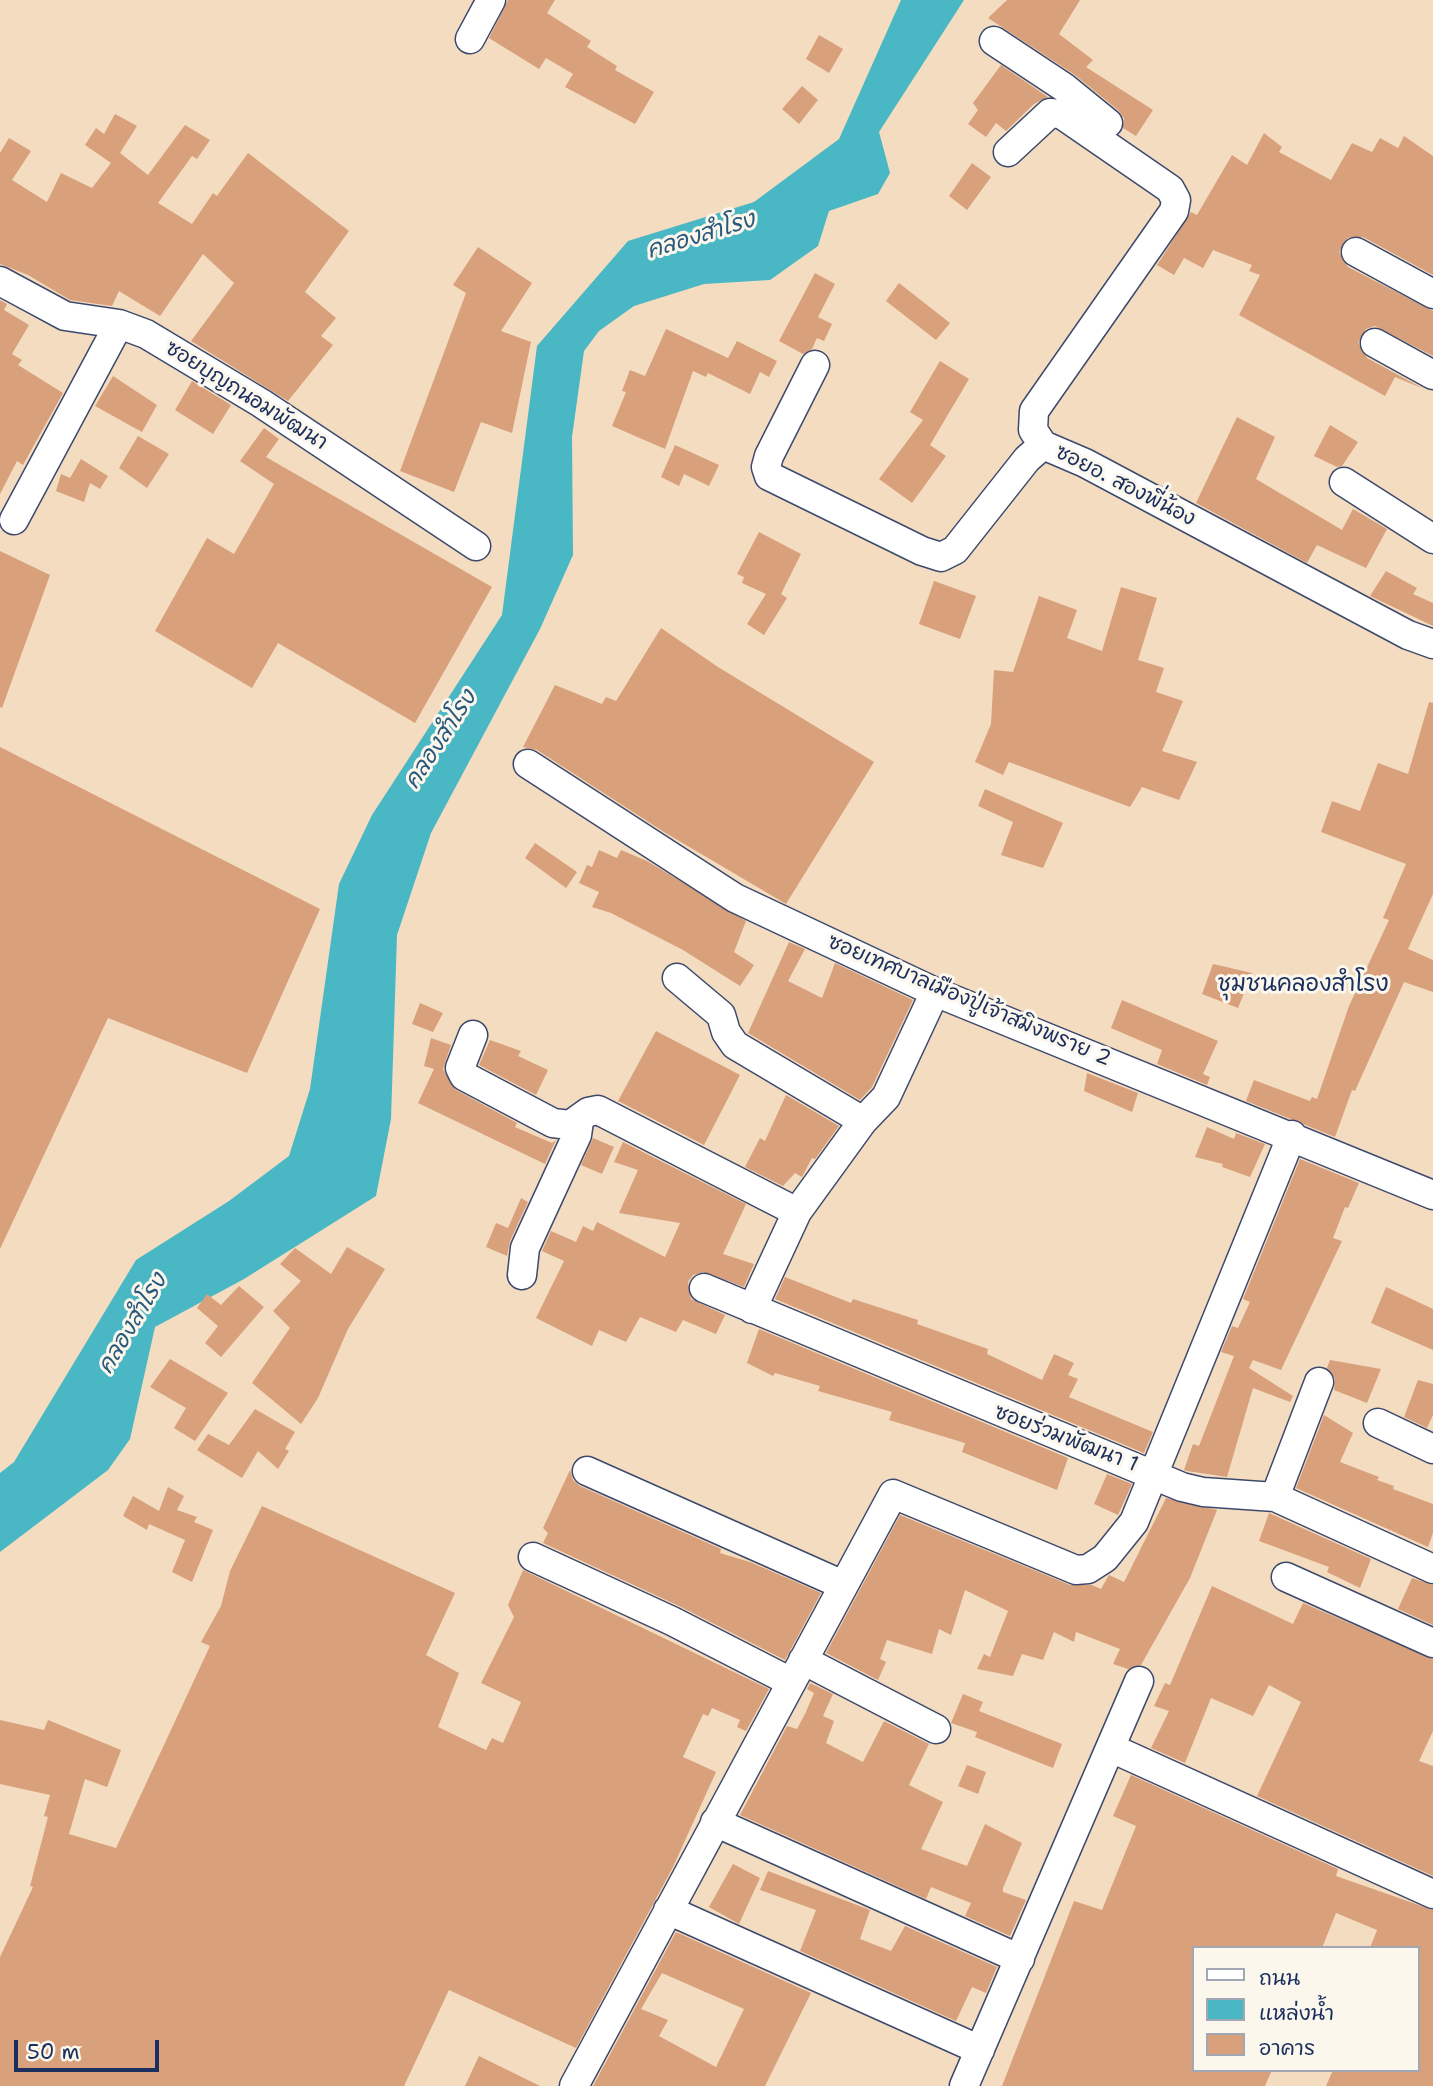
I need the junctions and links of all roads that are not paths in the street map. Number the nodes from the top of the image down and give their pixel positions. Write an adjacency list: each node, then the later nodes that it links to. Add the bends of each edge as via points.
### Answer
1 (491, 0): 2 (street)
2 (470, 39)
3 (994, 41): 5 (street, via 1065,88 1152,157 1166,171)
4 (1007, 152): 5 (street, via 1050,114 1061,114)
5 (1170, 189): 13 (street, via 1176,200 1174,211 1034,411 1033,430)
6 (1356, 252): 8 (street)
7 (0, 281): 9 (street, ซอยบุญถนอมพัฒนา, via 65,316)
8 (1433, 294)
9 (119, 324): 15 (street); 17 (street, ซอยบุญถนอมพัฒนา, via 146,334 261,403)
10 (1375, 343): 12 (street)
11 (815, 365): 13 (street, ซอยอ. สองพี่น้อง, via 769,456 769,476 922,551 941,557 955,550)
12 (1433, 375)
13 (1043, 445): 18 (street, ซอยอ. สองพี่น้อง, via 1086,463 1408,635)
14 (1344, 482): 16 (street)
15 (14, 520)
16 (1433, 539)
17 (476, 546)
18 (1433, 644)
19 (528, 764): 21 (street, ซอยเทศบาลเมืองปู่เจ้าสมิงพราย 2, via 735,898)
20 (677, 978): 24 (street, via 721,1015 735,1045)
21 (935, 992): 24 (street, via 886,1097); 25 (street, ซอยเทศบาลเมืองปู่เจ้าสมิงพราย 2)
22 (473, 1035): 23 (street, via 460,1068 464,1076 553,1123)
23 (579, 1121): 27 (street, via 598,1110); 28 (street, via 577,1135 525,1248)
24 (863, 1121): 27 (street)
25 (1292, 1135): 26 (street, ซอยเทศบาลเมืองปู่เจ้าสมิงพราย 2); 35 (street)
26 (1433, 1195)
27 (797, 1212): 30 (street)
28 (522, 1275)
29 (704, 1288): 30 (street, ซอยร่วมพัฒนา 1)
30 (752, 1309): 35 (street, ซอยร่วมพัฒนา 1)
31 (1319, 1382): 36 (street)
32 (1378, 1423): 33 (street)
33 (1433, 1449)
34 (587, 1471): 40 (street)
35 (1156, 1474): 36 (street, ซอยร่วมพัฒนา 1, via 1203,1492); 40 (street, via 1134,1522 1105,1558 1088,1569 1076,1570 893,1494)
36 (1275, 1497): 38 (street, ซอยร่วมพัฒนา 1)
37 (533, 1557): 42 (street, via 672,1621)
38 (1433, 1569)
39 (1286, 1577): 41 (street)
40 (843, 1585): 42 (street)
41 (1433, 1643)
42 (797, 1671): 44 (street); 46 (street)
43 (1139, 1681): 45 (street)
44 (936, 1729)
45 (1120, 1751): 47 (street); 49 (street)
46 (715, 1822): 48 (street); 49 (street)
47 (1433, 1894)
48 (668, 1910): 50 (street); 51 (street)
49 (1020, 1959): 50 (street)
50 (980, 2050): 52 (street)
51 (574, 2086)
52 (964, 2086)

